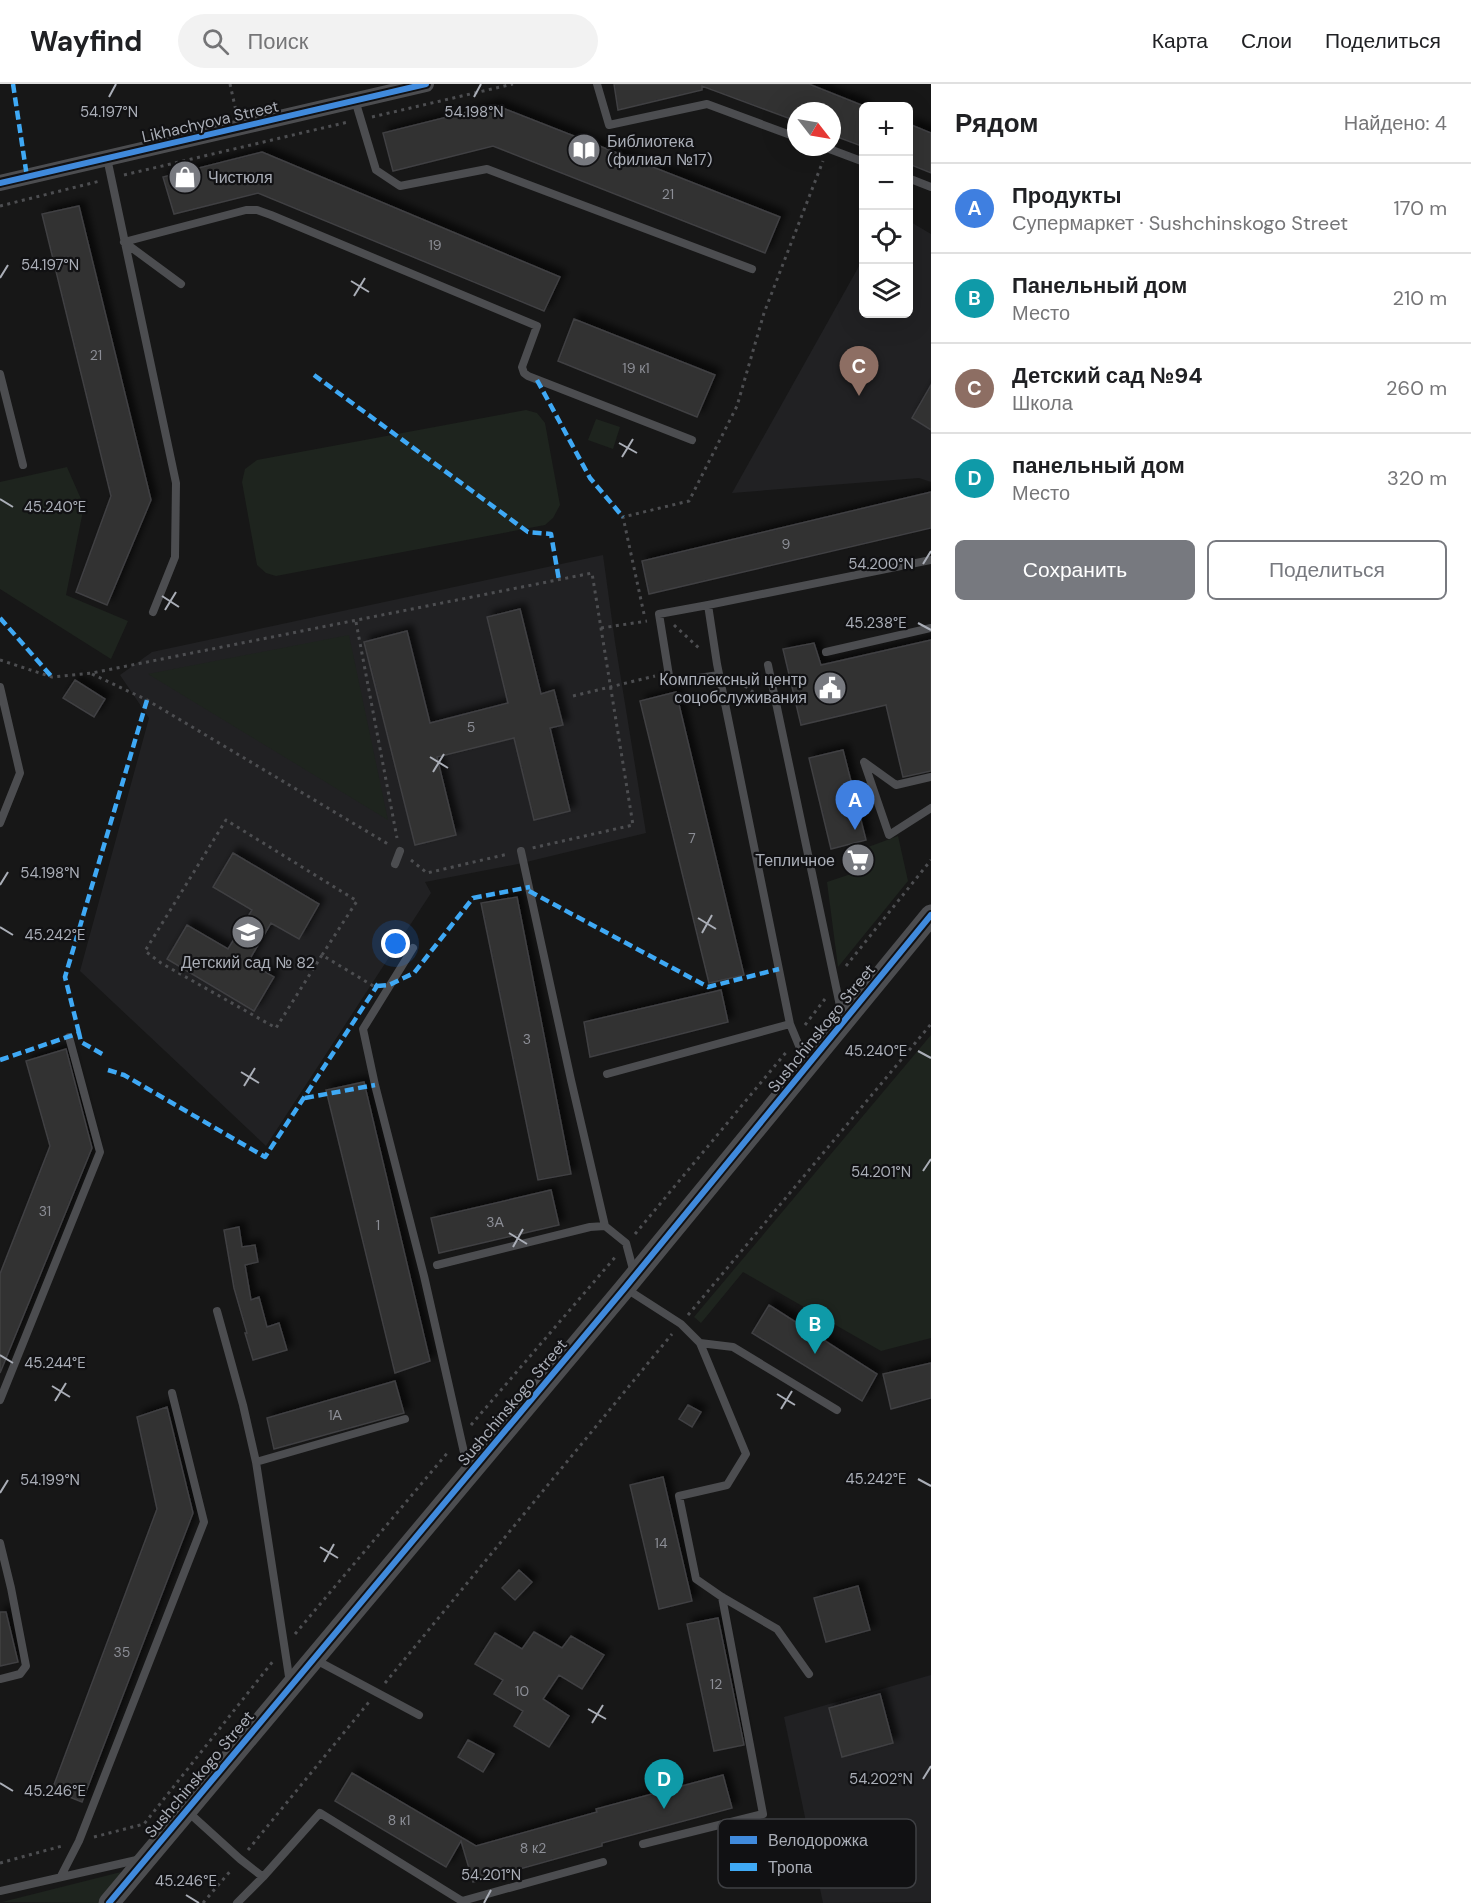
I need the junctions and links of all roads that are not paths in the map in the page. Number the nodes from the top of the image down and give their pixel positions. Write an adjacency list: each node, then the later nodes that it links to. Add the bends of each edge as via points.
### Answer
1 (426, 84): 3 (street, Likhachyova Street)
2 (597, 84): 4 (lane, via 609,125 707,104)
3 (355, 100): 6 (street, Likhachyova Street); 12 (lane, via 376,170 400,186 487,169)
4 (787, 134)
5 (841, 154): 7 (lane)
6 (107, 158): 9 (street, Likhachyova Street); 11 (lane)
7 (859, 160)
8 (913, 180): 10 (lane)
9 (0, 183)
10 (931, 187)
11 (124, 242): 13 (lane); 15 (lane, via 257,210 537,326 522,367 528,376); 19 (lane, via 176,483 175,557)
12 (752, 269)
13 (181, 284)
14 (0, 374): 16 (lane)
15 (692, 440)
16 (22, 465)
17 (931, 560): 18 (lane)
18 (708, 605): 23 (lane); 23 (lane, via 659,614 670,681)
19 (153, 612)
20 (931, 628): 21 (lane)
21 (826, 652)
22 (768, 665): 33 (lane)
23 (719, 675): 34 (lane)
24 (0, 687): 27 (lane, via 20,772)
25 (931, 777): 26 (lane, via 896,785 864,762 889,835)
26 (931, 808)
27 (0, 823)
28 (521, 850): 38 (lane)
29 (400, 851): 30 (lane)
30 (395, 864)
31 (931, 915): 33 (street, Sushchinskogo Street)
32 (413, 948): 48 (lane, via 363,1029)
33 (843, 1022): 36 (street, Sushchinskogo Street)
34 (790, 1024): 36 (lane); 37 (lane)
35 (69, 1037): 44 (lane, via 100,1152)
36 (808, 1067): 40 (street, Sushchinskogo Street)
37 (607, 1074)
38 (605, 1226): 39 (lane); 40 (lane, via 626,1243)
39 (437, 1265)
40 (630, 1282): 42 (lane); 48 (street, Sushchinskogo Street)
41 (217, 1311): 47 (lane)
42 (700, 1343): 45 (lane, via 734,1347); 50 (lane, via 746,1455 727,1485 679,1496 696,1579)
43 (172, 1393): 62 (lane, via 204,1522 79,1841)
44 (0, 1400)
45 (837, 1410)
46 (405, 1419): 47 (lane)
47 (256, 1462): 54 (lane)
48 (469, 1474): 51 (street, Sushchinskogo Street)
49 (0, 1543): 53 (lane, via 26,1665 20,1674)
50 (722, 1597): 52 (lane, via 777,1629); 57 (lane, via 763,1815)
51 (314, 1659): 54 (street, Sushchinskogo Street); 55 (lane)
52 (809, 1674)
53 (0, 1679)
54 (291, 1686): 56 (street, Sushchinskogo Street)
55 (419, 1715)
56 (187, 1810): 60 (street, Sushchinskogo Street); 63 (lane)
57 (746, 1819)
58 (718, 1826): 59 (lane)
59 (643, 1844)
60 (147, 1858): 62 (lane); 66 (street, Sushchinskogo Street)
61 (603, 1862): 65 (lane)
62 (61, 1876): 64 (lane)
63 (263, 1877): 65 (lane, via 320,1813); 67 (lane)
64 (0, 1891)
65 (463, 1902)
66 (109, 1903)
67 (237, 1903)

